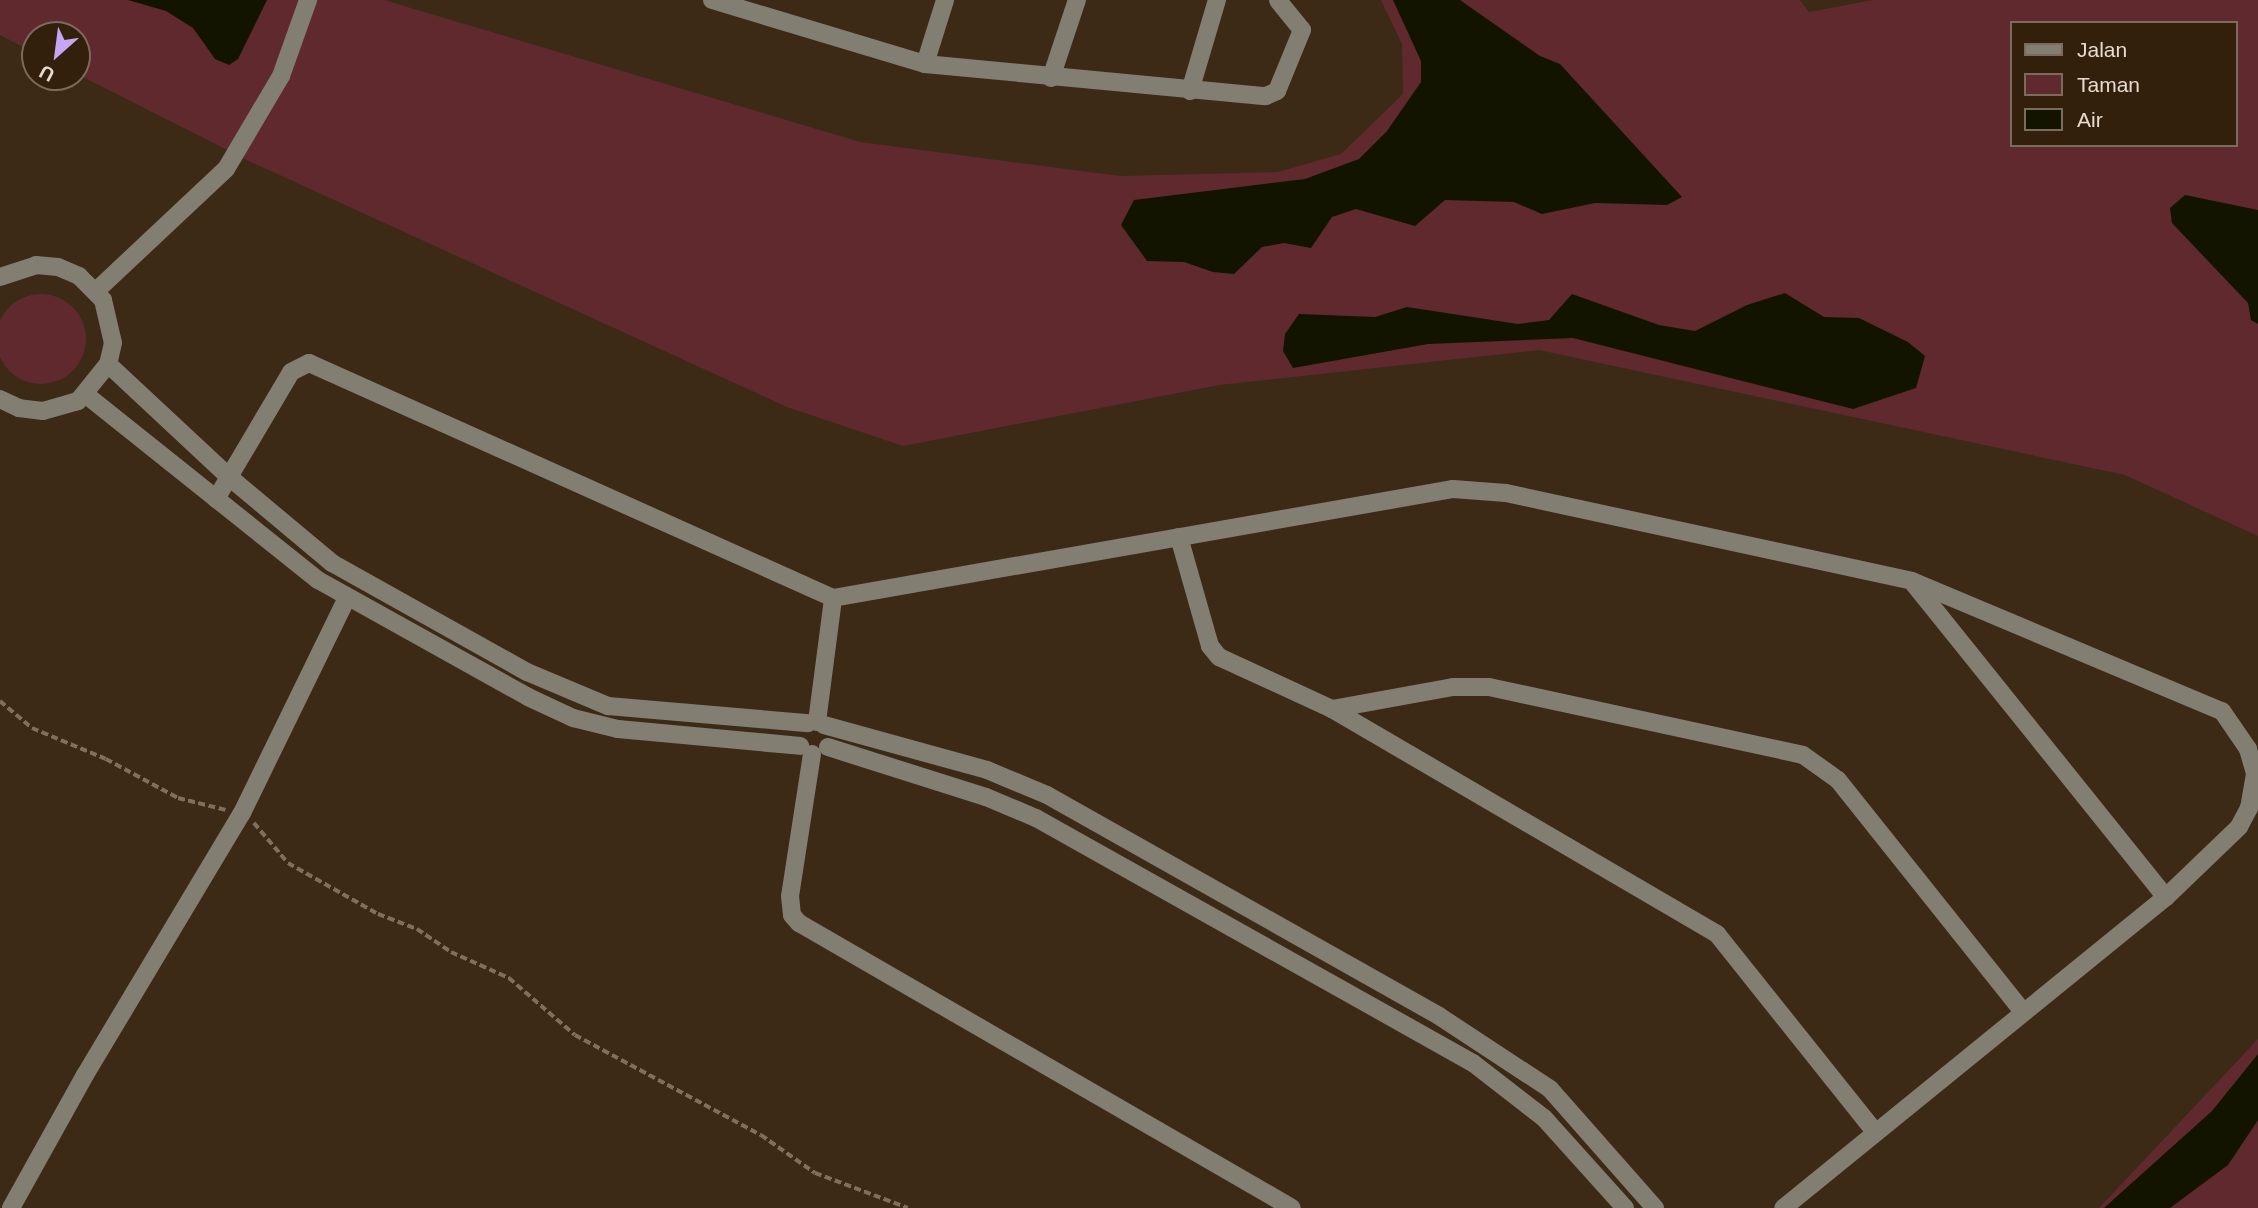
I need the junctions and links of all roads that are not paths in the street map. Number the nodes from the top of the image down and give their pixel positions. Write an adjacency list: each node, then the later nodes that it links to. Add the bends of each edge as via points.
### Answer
1 (308, 0): 11 (street, via 281,76 226,169)
2 (712, 0): 7 (street)
3 (945, 0): 7 (street)
4 (1077, 0): 8 (street)
5 (1217, 0): 9 (street)
6 (1278, 0): 9 (street, via 1302,30 1277,91 1266,96)
7 (925, 64): 8 (street)
8 (1051, 78): 9 (street)
9 (1190, 91)
10 (1, 274): 11 (street, via 36,265 58,267)
11 (96, 291): 12 (street, via 113,332)
12 (108, 364): 13 (street); 15 (street)
13 (85, 394): 14 (street, via 67,406 43,411 19,408); 16 (street)
14 (0, 399)
15 (228, 476): 16 (street); 20 (street, via 290,372 309,363); 22 (street, via 331,563 567,692 608,706)
16 (216, 499): 19 (street)
17 (1179, 537): 18 (street, via 1453,489 1506,493); 20 (street); 21 (street, via 1210,646 1219,657)
18 (1912, 581): 24 (street); 24 (street, via 2222,712 2248,750 2255,774 2249,808 2213,856)
19 (347, 598): 23 (street, via 573,718 618,729); 29 (street, via 242,813)
20 (833, 598): 22 (street)
21 (1332, 709): 27 (street, via 1453,687 1489,687 1803,755 1838,780); 28 (street, via 1717,934)
22 (816, 723): 23 (street, via 798,735); 23 (street, via 831,738); 25 (street, via 987,770 1047,795)
23 (813, 749): 26 (street, via 986,797 1036,818); 30 (street, via 790,896 792,915 799,923)
24 (2166, 897): 27 (street)
25 (1283, 928): 26 (street); 32 (street, via 1439,1016 1550,1089)
26 (1270, 949): 31 (street, via 1505,1086 1544,1118)
27 (2022, 1012): 28 (street)
28 (1875, 1132): 33 (street)
29 (11, 1208)
30 (1292, 1208)
31 (1625, 1208)
32 (1655, 1208)
33 (1783, 1208)

